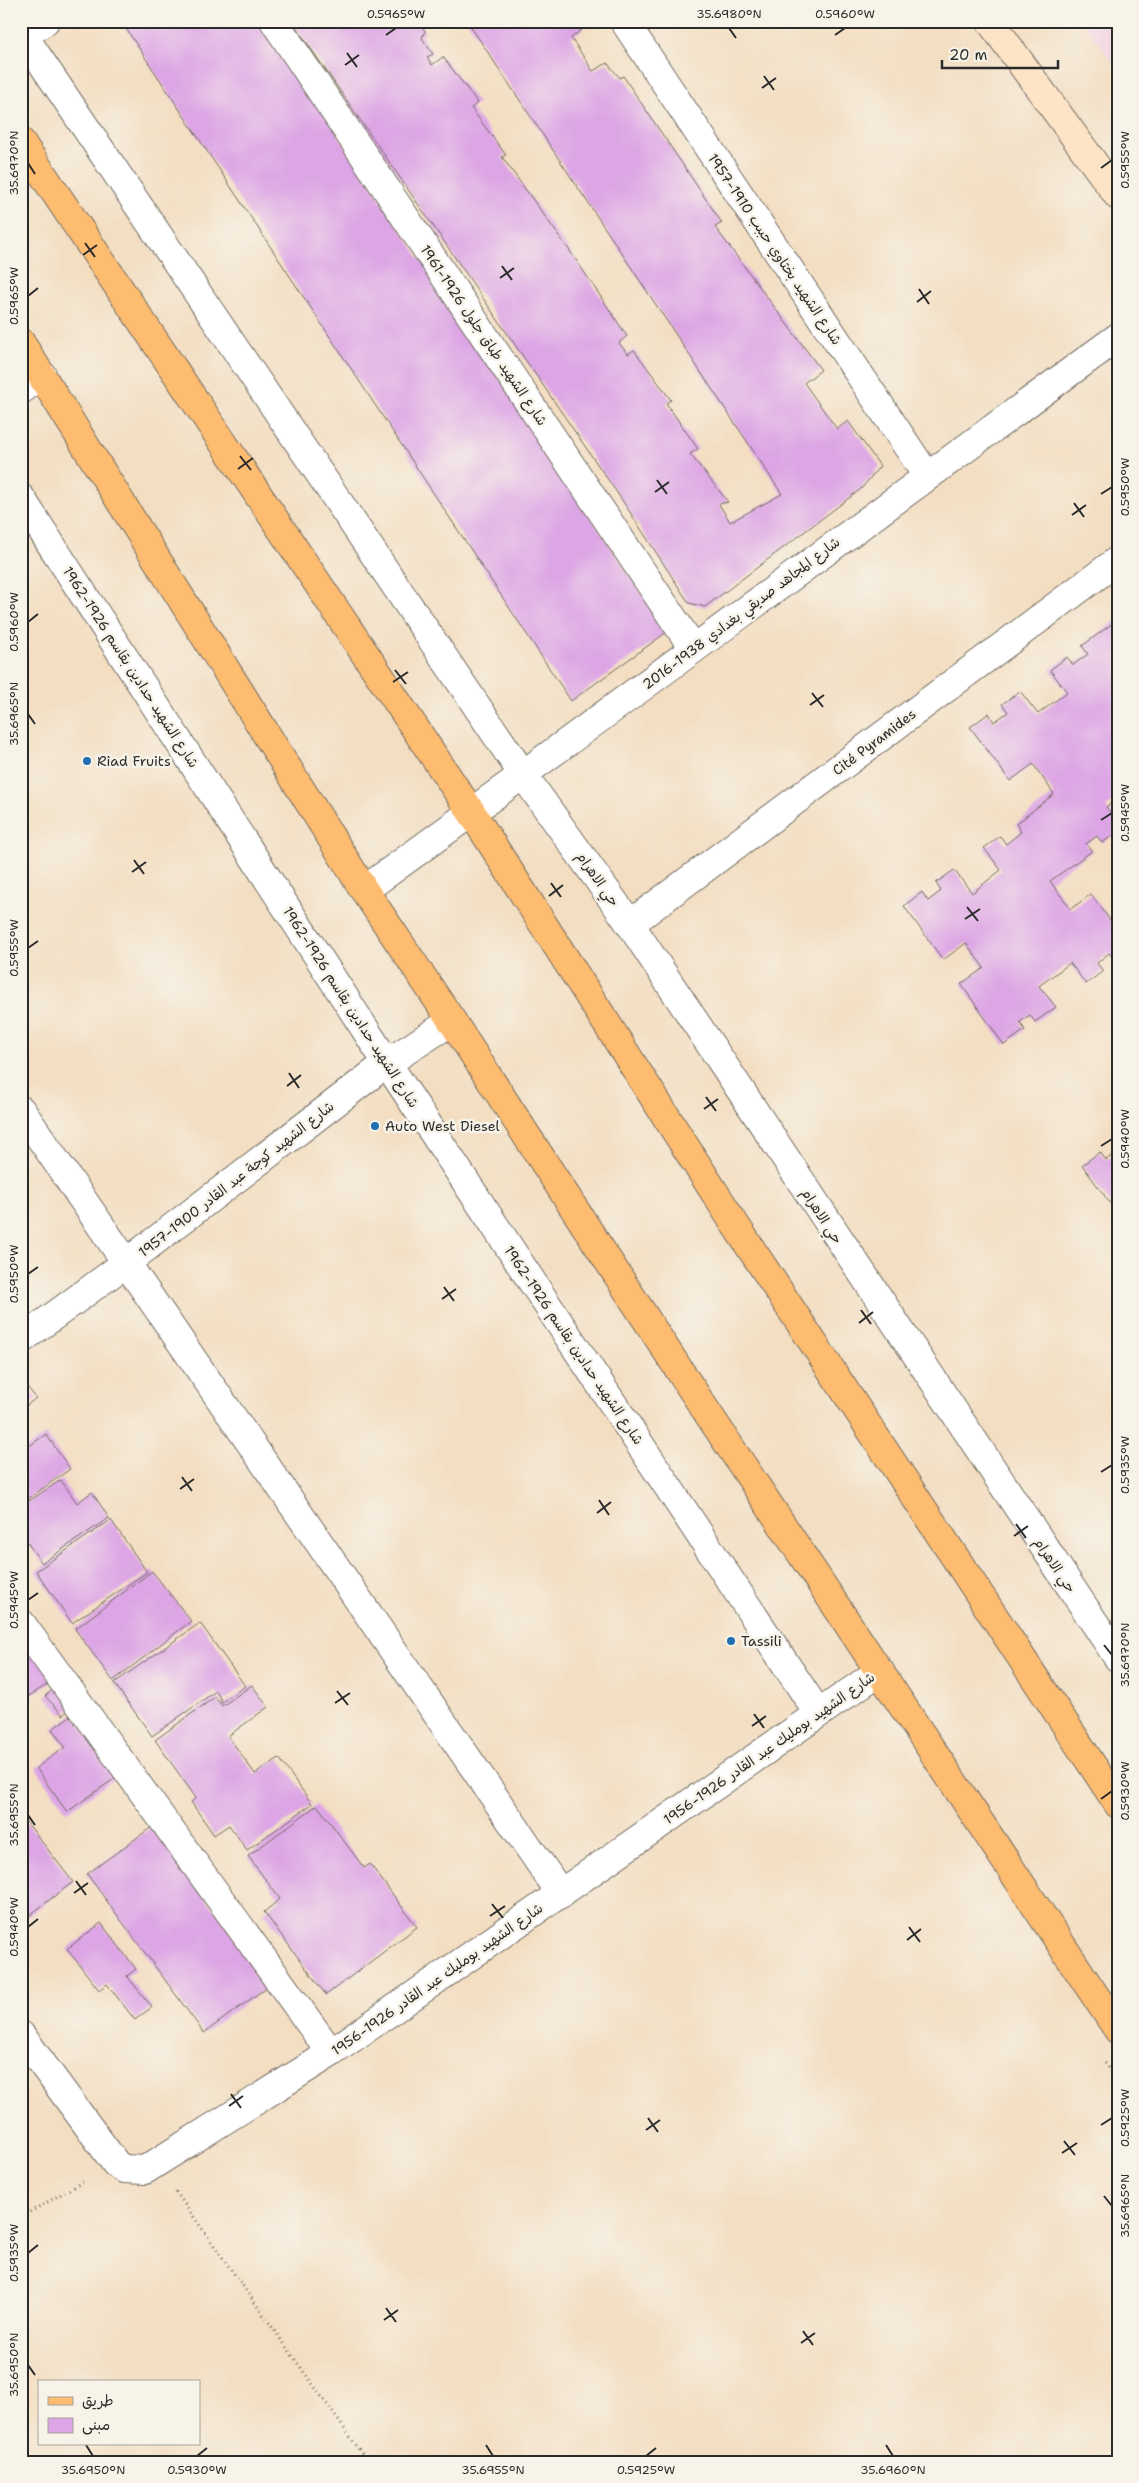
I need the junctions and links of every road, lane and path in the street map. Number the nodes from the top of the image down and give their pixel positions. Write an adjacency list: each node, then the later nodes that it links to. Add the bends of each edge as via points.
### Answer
1 (274, 21): 13 (street, شارع الشهيد طباق جلول 1926-1961)
2 (624, 21): 10 (street, شارع الشهيد بختاوي حببب 1910-1957)
3 (990, 21): 6 (street)
4 (30, 30): 14 (street, حي الاهرام)
5 (21, 142): 15 (main road)
6 (1118, 196)
7 (1118, 337): 10 (street, شارع المجاهد صديقي بغدادي 1938-2016)
8 (21, 343): 9 (main road)
9 (32, 382): 16 (main road)
10 (926, 476): 13 (street, شارع المجاهد صديقي بغدادي 1938-2016)
11 (21, 498): 19 (street, شارع الشهيد حدادين بقاسم 1926-1962)
12 (1118, 560): 17 (street, Cité Pyramides)
13 (693, 648): 14 (street, شارع المجاهد صديقي بغدادي 1938-2016)
14 (524, 776): 15 (street, شارع المجاهد صديقي بغدادي 1938-2016); 17 (street, حي الاهرام)
15 (472, 813): 16 (street, شارع المجاهد صديقي بغدادي 1938-2016); 27 (main road, via 738,1229)
16 (364, 890): 18 (main road)
17 (630, 924): 24 (street, حي الاهرام)
18 (452, 1021): 19 (street, شارع الشهيد كوجة عبد القادر 1900-1957); 25 (main road)
19 (387, 1063): 21 (street, شارع الشهيد كوجة عبد القادر 1900-1957); 26 (street, شارع الشهيد حدادين بقاسم 1926-1962)
20 (21, 1110): 21 (street)
21 (126, 1263): 22 (street, شارع الشهيد كوجة عبد القادر 1900-1957); 28 (street)
22 (21, 1340)
23 (21, 1623): 31 (street)
24 (1118, 1658)
25 (880, 1671): 26 (street, شارع الشهيد بومليك عبد القادر 1926-1956); 29 (main road)
26 (818, 1713): 28 (street, شارع الشهيد بومليك عبد القادر 1926-1956)
27 (1118, 1804)
28 (561, 1894): 31 (street, شارع الشهيد بومليك عبد القادر 1926-1956)
29 (1116, 2025)
30 (21, 2036): 32 (street)
31 (330, 2053): 33 (street, شارع الشهيد بومليك عبد القادر 1926-1956)
32 (116, 2164): 33 (street, شارع الشهيد بومليك عبد القادر 1926-1956, via 136,2171 146,2170); 34 (path)
33 (155, 2164): 35 (path)
34 (21, 2217)
35 (368, 2462)

